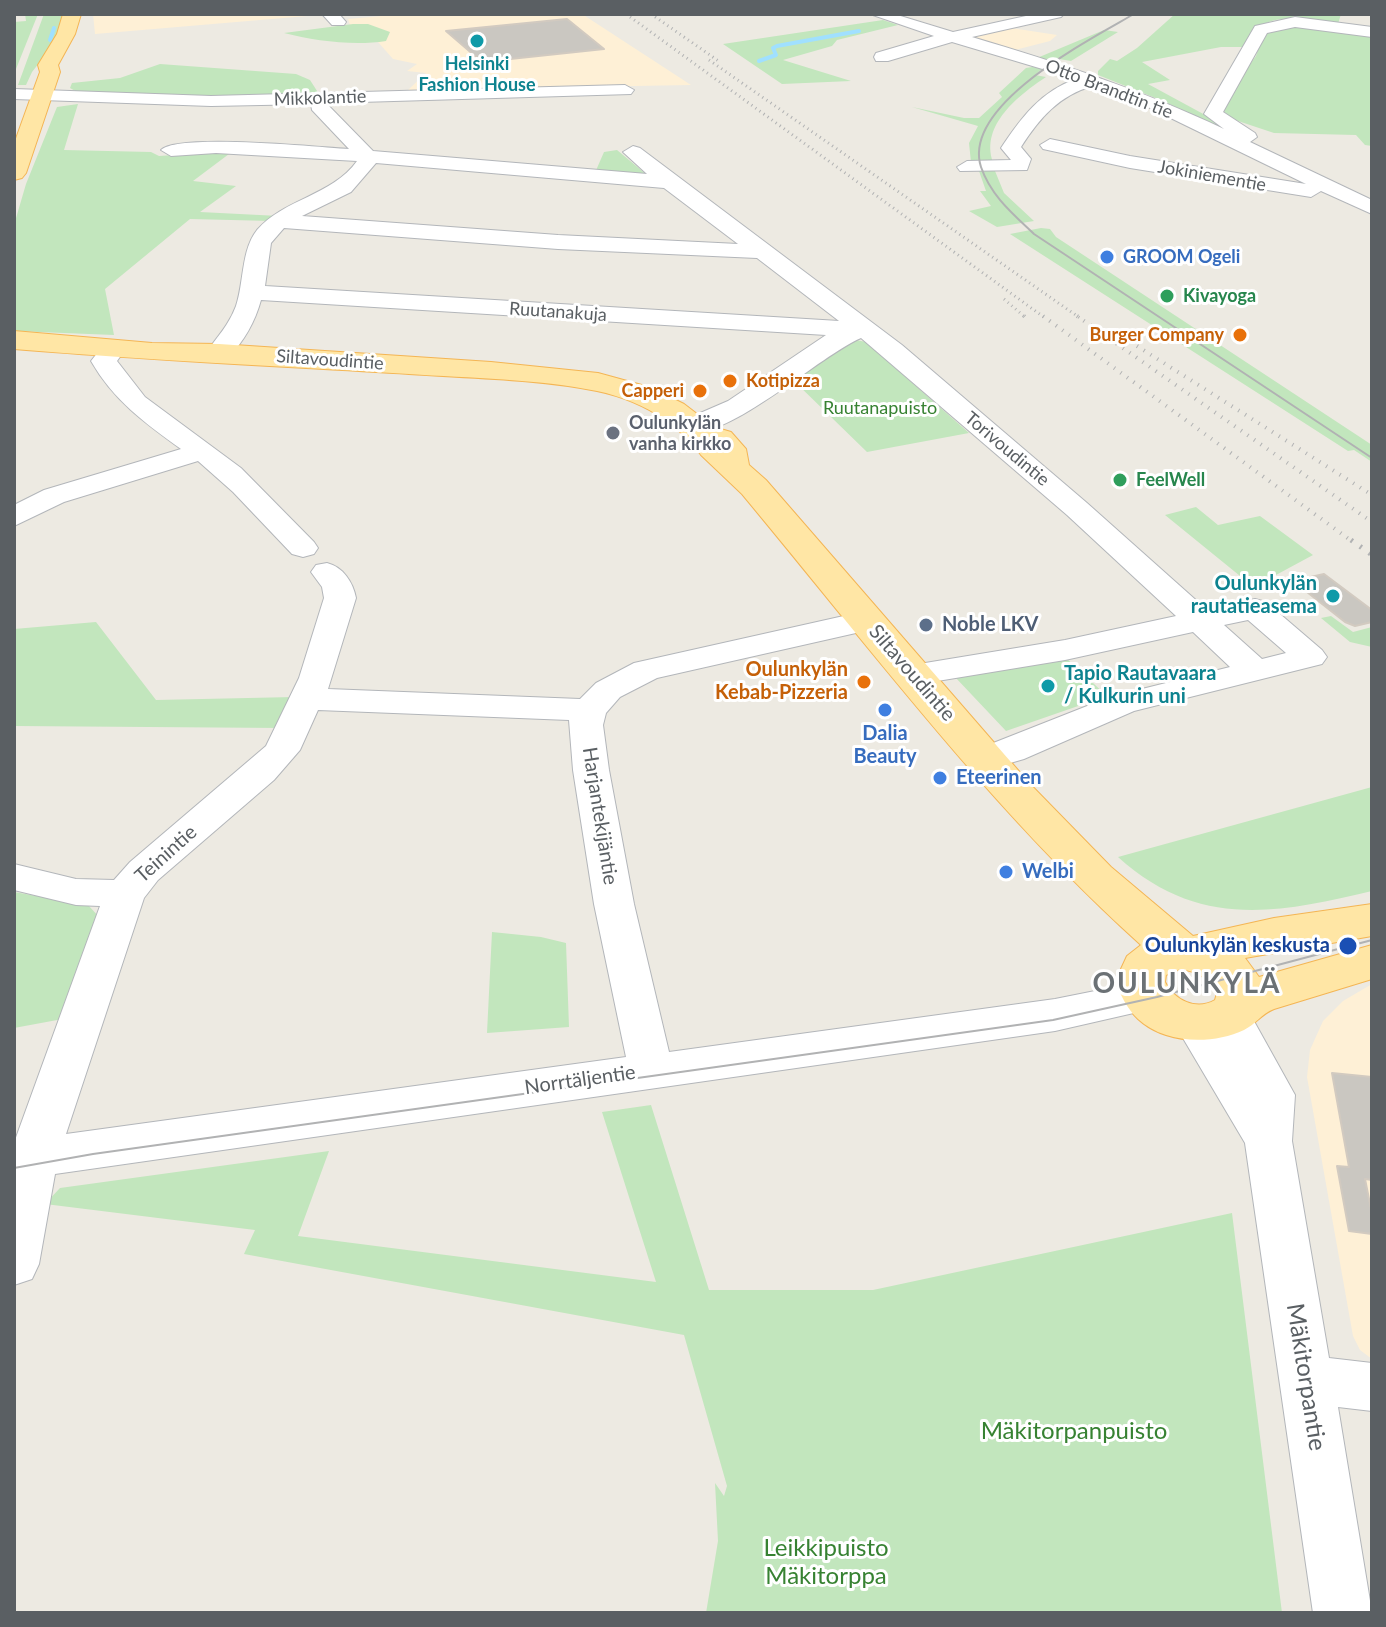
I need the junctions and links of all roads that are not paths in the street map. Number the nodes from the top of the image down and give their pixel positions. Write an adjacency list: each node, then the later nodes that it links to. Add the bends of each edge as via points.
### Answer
1 (72, 14): 9 (main road, via 48,65 50,72)
2 (878, 14): 5 (street, Otto Brandtin tie)
3 (1056, 14): 5 (street)
4 (1372, 32): 14 (street, via 1295,22 1258,32 1213,114 1261,145 1267,153)
5 (953, 37): 6 (street); 7 (street, Otto Brandtin tie)
6 (882, 57)
7 (1094, 80): 14 (street, Otto Brandtin tie); 16 (street, via 1061,90 1037,108 1011,148 1021,159 1020,166)
8 (625, 90): 9 (street, Mikkolantie, via 228,101)
9 (28, 95): 17 (main road, via 32,123)
10 (318, 106): 15 (street)
11 (1050, 145): 19 (street, Jokiniementie, via 1296,190)
12 (171, 150): 15 (street, via 216,147)
13 (633, 152): 18 (street, Torivoudintie)
14 (1261, 155): 19 (street, Otto Brandtin tie)
15 (368, 157): 18 (street); 21 (street, via 347,188)
16 (967, 167)
17 (14, 173)
18 (669, 182): 22 (street, Torivoudintie)
19 (1329, 189): 20 (street, Jokiniementie)
20 (1372, 208)
21 (280, 221): 22 (street); 23 (street, via 262,239)
22 (763, 252): 24 (street, Torivoudintie)
23 (253, 292): 24 (street, Ruutanakuja); 27 (street, via 237,331)
24 (864, 328): 28 (street, via 834,339 734,412); 31 (street, Torivoudintie)
25 (14, 340): 26 (main road, Siltavoudintie)
26 (115, 347): 27 (main road, Siltavoudintie); 29 (street, via 104,358 112,378 139,409)
27 (219, 353): 28 (main road, Siltavoudintie, via 585,382 643,398)
28 (698, 430): 32 (main road, Siltavoudintie)
29 (203, 451): 30 (street, via 54,496); 35 (street, Teinintie, via 338,587 340,598)
30 (14, 517)
31 (1200, 620): 33 (street, Torivoudintie); 33 (street, via 1255,609 1310,657); 34 (street, via 1065,650)
32 (866, 621): 34 (main road, Siltavoudintie); 36 (street, via 646,670 608,690)
33 (1256, 672): 37 (street, via 1122,704)
34 (913, 675): 37 (main road, Siltavoudintie)
35 (307, 699): 36 (street); 39 (street, Teinintie, via 282,750 144,871)
36 (589, 710): 44 (street, Harjantekijäntie, via 585,725 614,904)
37 (986, 759): 42 (main road, Siltavoudintie, via 1095,878 1106,903)
38 (14, 877): 39 (street, via 76,892)
39 (125, 894): 45 (street, Teinintie)
40 (1372, 920): 42 (main road, via 1274,934)
41 (1372, 962): 43 (main road, via 1256,996)
42 (1165, 967): 43 (main road, via 1161,1011); 43 (main road, via 1207,957 1232,973 1242,993); 44 (street, Norrtäljentie, via 1055,1015)
43 (1222, 1014): 47 (street, Mäkitorpantie, via 1268,1141)
44 (651, 1071): 45 (street, Norrtäljentie)
45 (24, 1160): 46 (street, Teinintie)
46 (14, 1264)
47 (1305, 1379): 48 (street); 49 (street, Mäkitorpantie)
48 (1372, 1387)
49 (1343, 1613)

